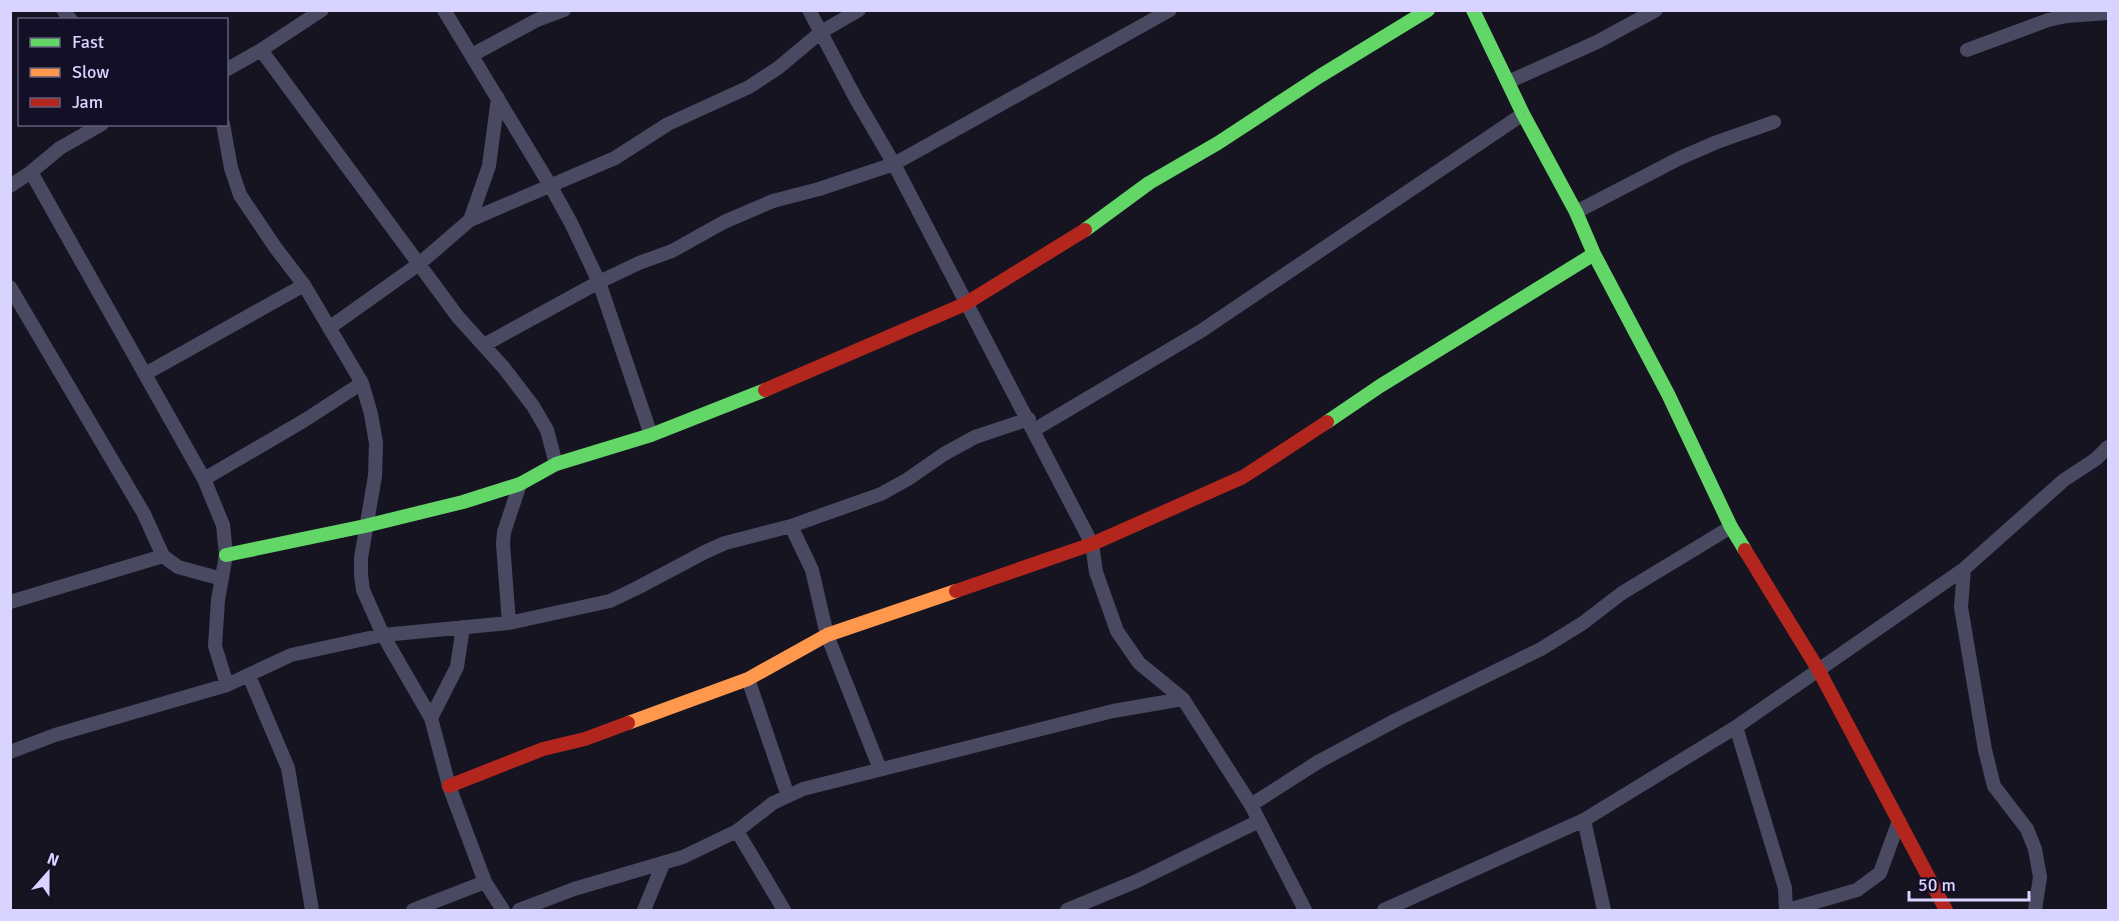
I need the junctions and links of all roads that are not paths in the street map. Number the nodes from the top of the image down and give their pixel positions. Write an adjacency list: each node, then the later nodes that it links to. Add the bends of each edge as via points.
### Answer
1 (322, 10): 12 (street)
2 (444, 10): 14 (street)
3 (564, 10): 14 (street)
4 (809, 10): 11 (street)
5 (859, 10): 11 (street)
6 (1170, 10): 22 (street)
7 (1428, 10): 33 (street, via 1149,183 1064,245)
8 (1473, 10): 16 (street)
9 (1656, 10): 16 (street)
10 (2109, 13): 13 (street, via 2048,20)
11 (821, 32): 22 (street); 24 (street, via 749,87 668,124 615,158)
12 (261, 50): 15 (street); 29 (street)
13 (1967, 50)
14 (472, 55): 17 (street)
15 (228, 69)
16 (1508, 82): 18 (street)
17 (498, 98): 24 (street); 27 (street, via 489,166)
18 (1523, 114): 26 (street); 38 (street, via 1201,331)
19 (1774, 122): 26 (street, via 1717,141)
20 (98, 126): 23 (street, via 60,148)
21 (223, 126): 31 (street, via 240,195)
22 (894, 164): 30 (street, via 773,201); 33 (street)
23 (31, 172): 25 (street); 36 (street)
24 (550, 185): 27 (street); 30 (street)
25 (10, 186)
26 (1576, 212): 28 (street)
27 (470, 220): 29 (street)
28 (1594, 254): 46 (street, via 1668,394); 47 (street, via 1380,386 1243,477)
29 (419, 264): 34 (street); 35 (street)
30 (599, 282): 35 (street); 39 (street)
31 (304, 285): 34 (street); 36 (street)
32 (10, 286): 49 (street, via 144,514)
33 (965, 304): 38 (street); 39 (street, via 729,406)
34 (329, 327): 37 (street)
35 (484, 345): 41 (street, via 533,406 547,430)
36 (145, 374): 42 (street)
37 (362, 383): 42 (street); 44 (street, via 376,443 375,476)
38 (1032, 425): 45 (street, via 975,437 881,495); 47 (street)
39 (651, 435): 41 (street)
40 (2109, 447): 50 (street, via 2064,480)
41 (556, 464): 43 (street)
42 (204, 479): 48 (street, via 223,525)
43 (520, 484): 44 (street); 53 (street, via 503,544)
44 (365, 526): 48 (street); 55 (street, via 363,590)
45 (791, 526): 53 (street, via 725,543 610,600); 56 (street, via 812,570)
46 (1731, 527): 57 (street); 68 (street, via 1622,593 1541,649 1318,762)
47 (1092, 544): 56 (street); 61 (street, via 1096,572 1118,631 1139,663)
48 (226, 555): 51 (street)
49 (163, 556): 51 (street, via 178,567); 52 (street)
50 (1964, 569): 57 (street); 87 (street, via 1961,607 1985,750 1994,786 2026,829 2035,849 2040,877)
51 (222, 579): 60 (street, via 215,646)
52 (10, 602)
53 (509, 623): 54 (street)
54 (463, 627): 55 (street); 62 (street, via 457,667)
55 (383, 635): 58 (street, via 291,655); 62 (street)
56 (827, 635): 59 (street); 65 (street)
57 (1818, 669): 63 (street); 71 (street)
58 (249, 676): 60 (street); 75 (street, via 288,768)
59 (748, 679): 66 (street, via 633,723 543,749); 67 (street)
60 (227, 686): 64 (street, via 55,735)
61 (1183, 699): 65 (street, via 1113,711); 68 (street)
62 (431, 718): 66 (street)
63 (1736, 727): 69 (street); 85 (street, via 1785,888)
64 (10, 752)
65 (880, 769): 67 (street)
66 (449, 786): 74 (street)
67 (788, 796): 72 (street)
68 (1251, 805): 70 (street)
69 (1584, 820): 83 (street); 84 (street)
70 (1259, 821): 81 (street, via 1137,881); 82 (street)
71 (1899, 821): 85 (street, via 1880,873 1857,890); 86 (street)
72 (737, 831): 73 (street); 80 (street)
73 (663, 864): 78 (street, via 573,889); 79 (street)
74 (485, 882): 76 (street); 77 (street)
75 (312, 910)
76 (413, 910)
77 (503, 910)
78 (519, 910)
79 (644, 910)
80 (784, 910)
81 (1067, 910)
82 (1305, 910)
83 (1384, 910)
84 (1604, 910)
85 (1787, 910)
86 (1946, 910)
87 (2035, 910)

